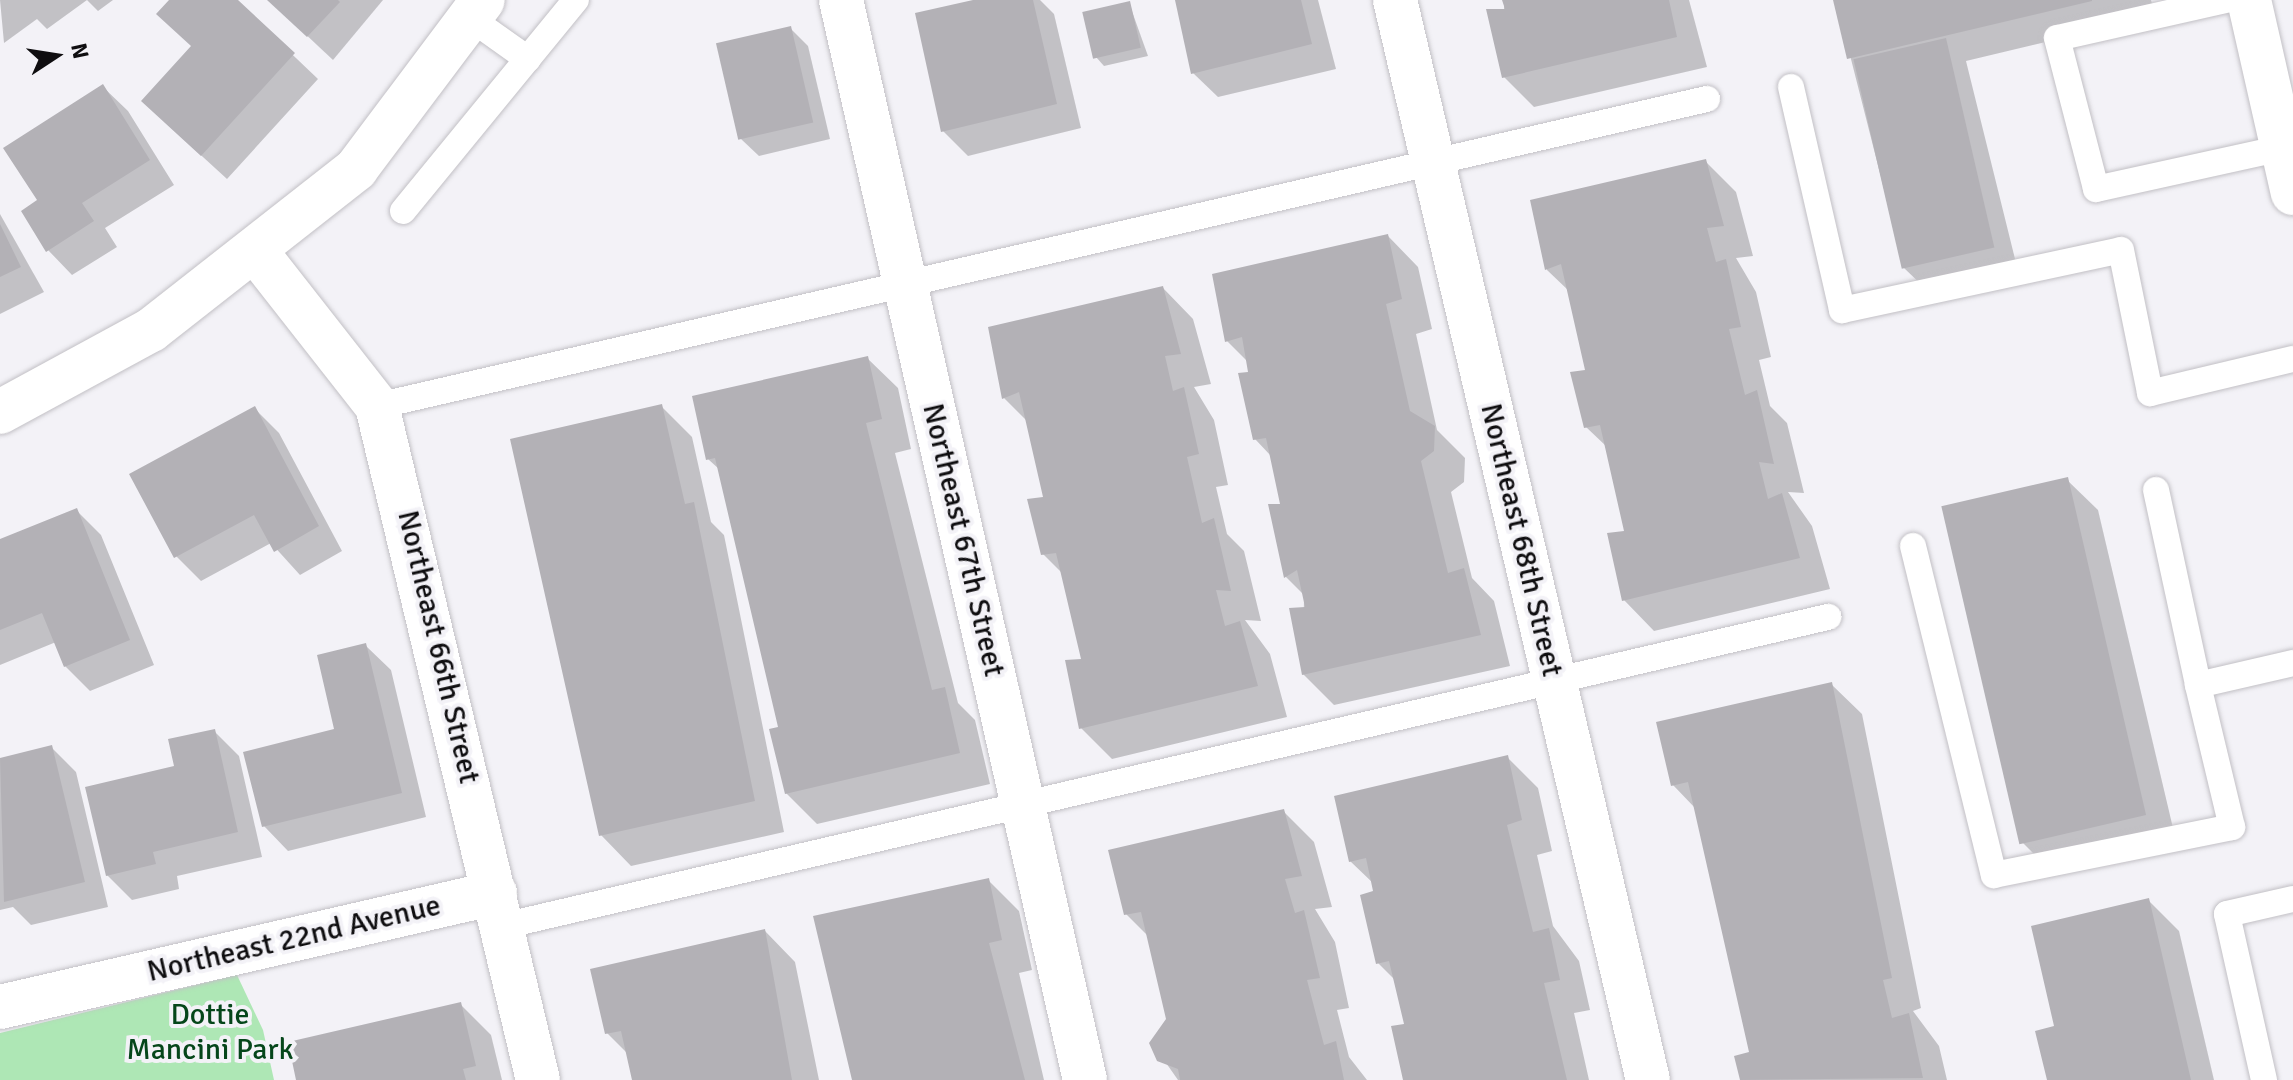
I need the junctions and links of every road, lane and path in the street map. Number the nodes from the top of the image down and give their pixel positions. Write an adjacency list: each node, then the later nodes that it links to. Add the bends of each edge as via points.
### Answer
1 (576, 0): 7 (lane)
2 (841, 0): 16 (street, Northeast 67th Street)
3 (1395, 0): 12 (street, Northeast 68th Street)
4 (2226, 0): 11 (lane, via 2057,38 2096,189)
5 (2249, 0): 10 (street)
6 (476, 9): 7 (lane); 15 (street, via 356,169)
7 (528, 59): 14 (lane)
8 (1791, 87): 17 (lane, via 1842,310 2121,250 2150,393)
9 (1707, 99): 12 (lane)
10 (2283, 102): 11 (street)
11 (2282, 148): 13 (street)
12 (1433, 161): 16 (lane); 24 (street, Northeast 68th Street)
13 (2293, 193)
14 (403, 211)
15 (257, 253): 18 (street, Northeast 66th Street); 19 (street, via 151,330)
16 (904, 280): 18 (lane); 26 (street, Northeast 67th Street)
17 (2293, 359)
18 (377, 406): 28 (street, Northeast 66th Street)
19 (0, 412)
20 (2156, 490): 25 (lane)
21 (1913, 546): 25 (lane, via 1994,875 2232,827)
22 (1828, 617): 24 (lane)
23 (2293, 663): 25 (lane)
24 (1554, 682): 26 (lane); 32 (street, Northeast 68th Street)
25 (2198, 685)
26 (1023, 802): 28 (lane); 31 (street, Northeast 67th Street)
27 (2293, 899): 33 (lane, via 2227,914)
28 (499, 910): 29 (street, Northeast 22nd Avenue); 30 (street, Northeast 66th Street)
29 (0, 1007)
30 (538, 1080)
31 (1085, 1080)
32 (1648, 1080)
33 (2264, 1080)

